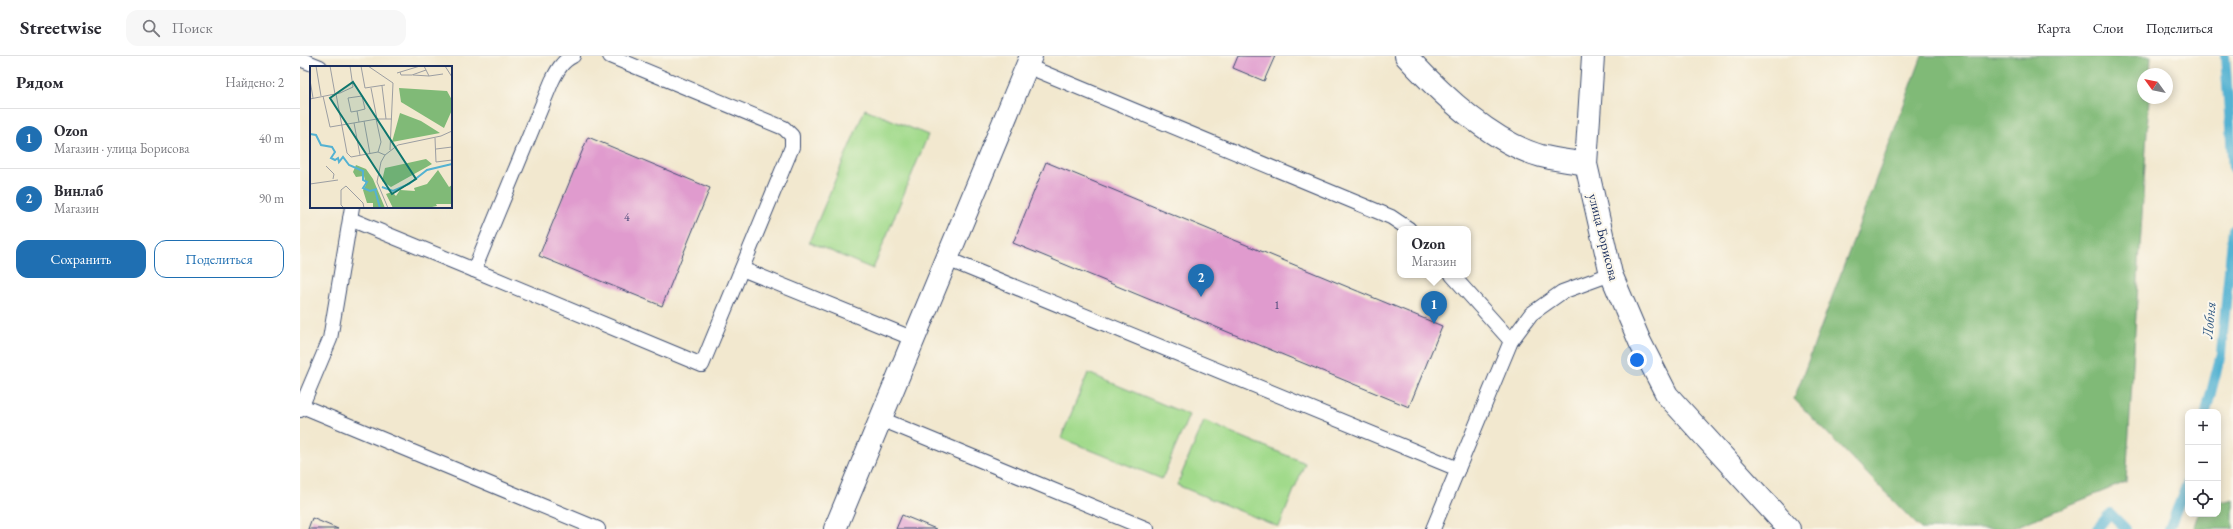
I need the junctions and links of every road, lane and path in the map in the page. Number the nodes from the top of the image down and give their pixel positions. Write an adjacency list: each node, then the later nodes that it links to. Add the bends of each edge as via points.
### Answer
1 (573, 56): 13 (lane, via 558,70 552,82)
2 (610, 56): 12 (lane, via 784,128 792,136 792,147)
3 (1406, 56): 8 (street, via 1458,106 1498,138 1540,156)
4 (1593, 56): 8 (street, улица Борисова)
5 (300, 59): 7 (lane)
6 (1028, 59): 10 (lane, via 1391,217); 11 (street)
7 (318, 66)
8 (1586, 164): 14 (street, улица Борисова)
9 (351, 213): 13 (lane); 18 (lane, via 330,338)
10 (1404, 226)
11 (947, 259): 16 (street); 20 (lane)
12 (742, 269): 13 (lane, via 702,365); 16 (lane)
13 (474, 270)
14 (1611, 274): 17 (lane, via 1562,292 1531,314); 25 (street, улица Борисова, via 1640,342 1667,395)
15 (1455, 278): 17 (lane)
16 (914, 339): 19 (street)
17 (1511, 341): 20 (lane)
18 (301, 408): 21 (lane)
19 (881, 419): 22 (street); 23 (lane)
20 (1458, 469): 24 (lane)
21 (598, 529)
22 (835, 529)
23 (1147, 529)
24 (1433, 529)
25 (1789, 529)

